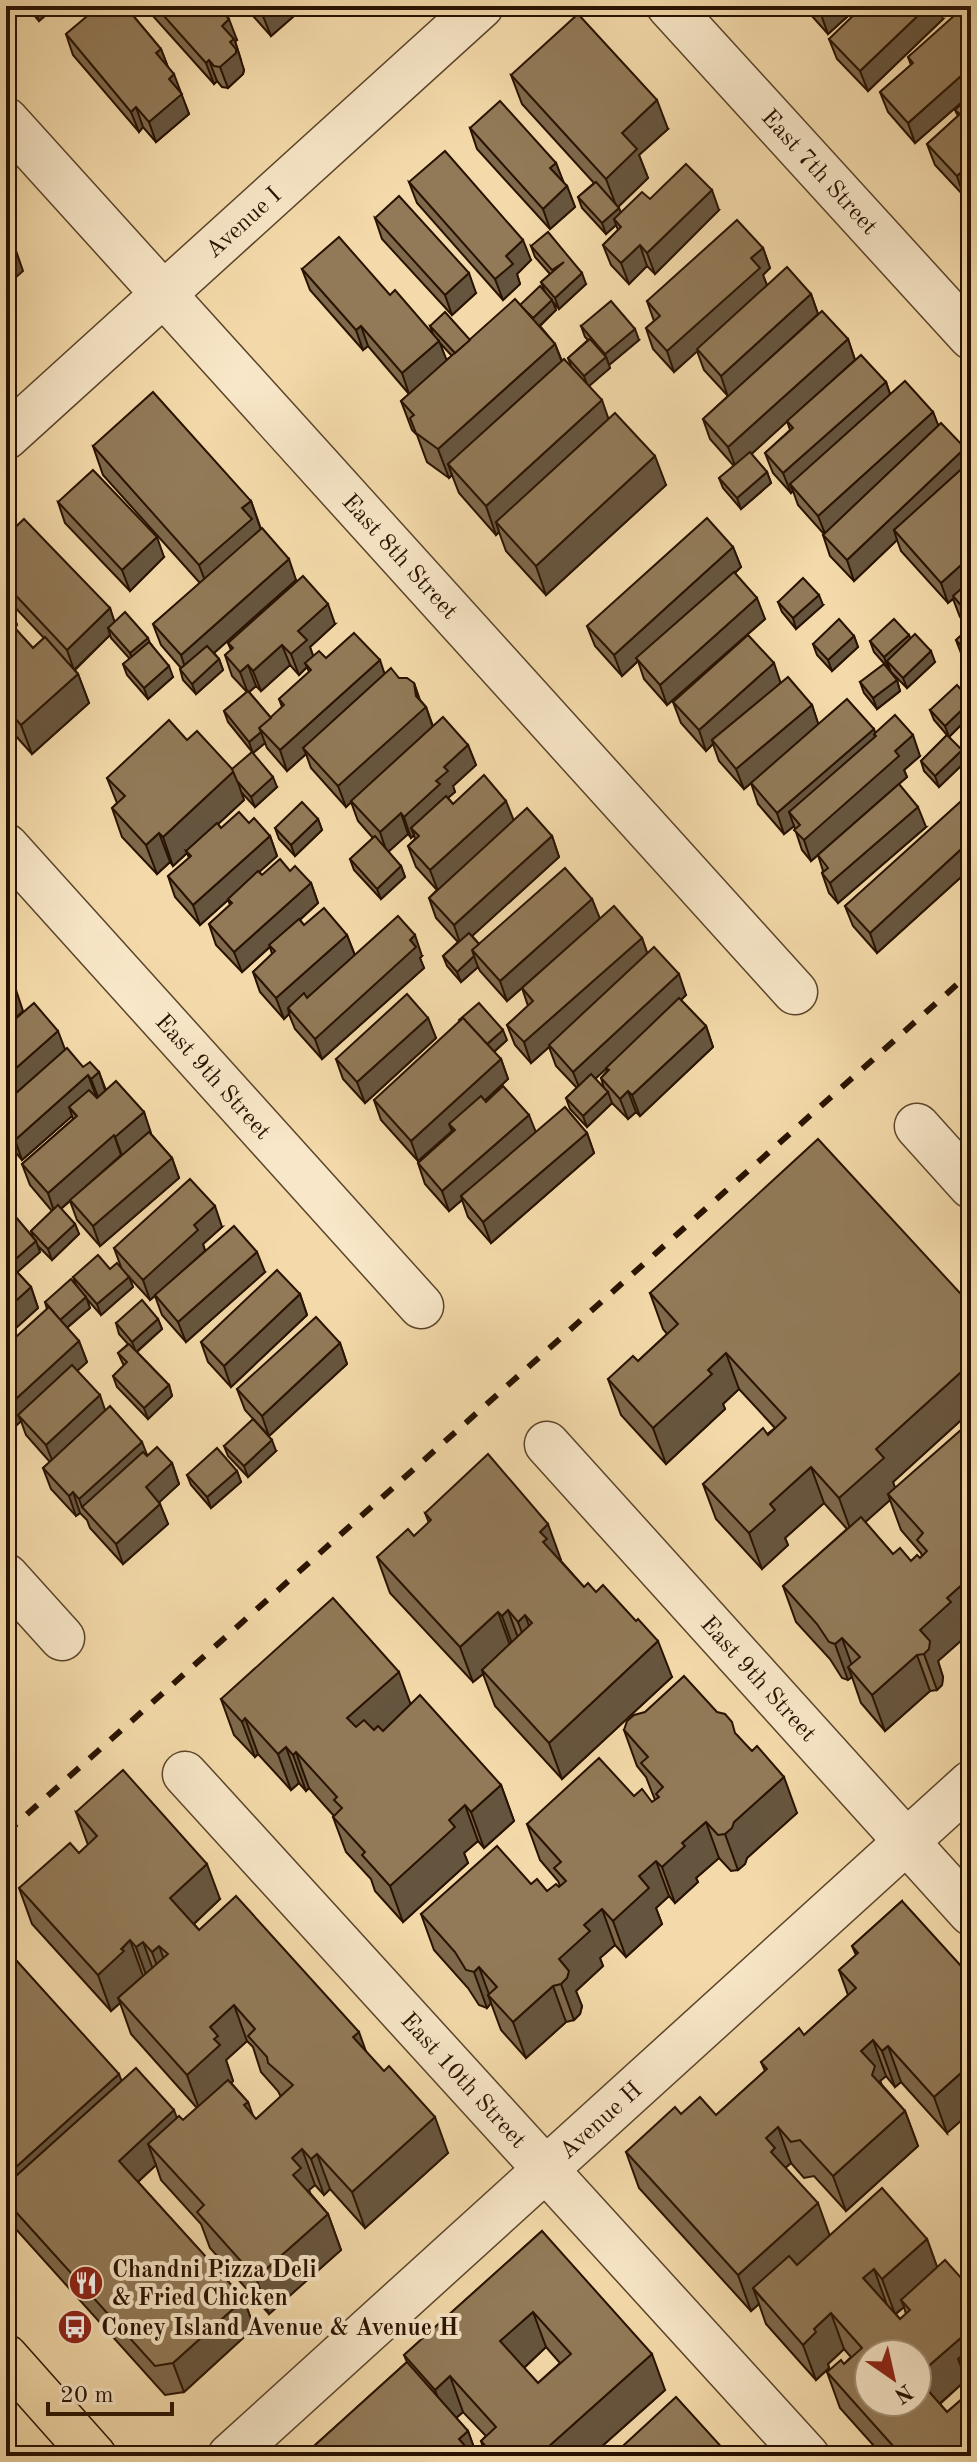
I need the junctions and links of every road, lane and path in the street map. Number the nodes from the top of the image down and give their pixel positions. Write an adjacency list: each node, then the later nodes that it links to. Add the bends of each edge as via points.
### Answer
1 (481, 6): 4 (street, Avenue I)
2 (669, 6): 5 (street, East 7th Street)
3 (6, 120): 4 (street, East 8th Street)
4 (164, 293): 6 (street, Avenue I); 8 (street, East 8th Street)
5 (971, 337)
6 (6, 437)
7 (6, 846): 11 (street, East 9th Street)
8 (795, 992)
9 (917, 1126): 10 (street)
10 (971, 1186)
11 (421, 1306)
12 (547, 1444): 17 (street, East 9th Street)
13 (6, 1576): 14 (street)
14 (62, 1638)
15 (185, 1774): 19 (street, East 10th Street)
16 (971, 1783): 17 (street, Avenue H)
17 (907, 1841): 18 (street, East 9th Street); 19 (street, Avenue H)
18 (971, 1913)
19 (546, 2169): 22 (street, Avenue H); 23 (street, East 10th Street)
20 (6, 2357): 21 (main road)
21 (94, 2456)
22 (230, 2456)
23 (807, 2456)

